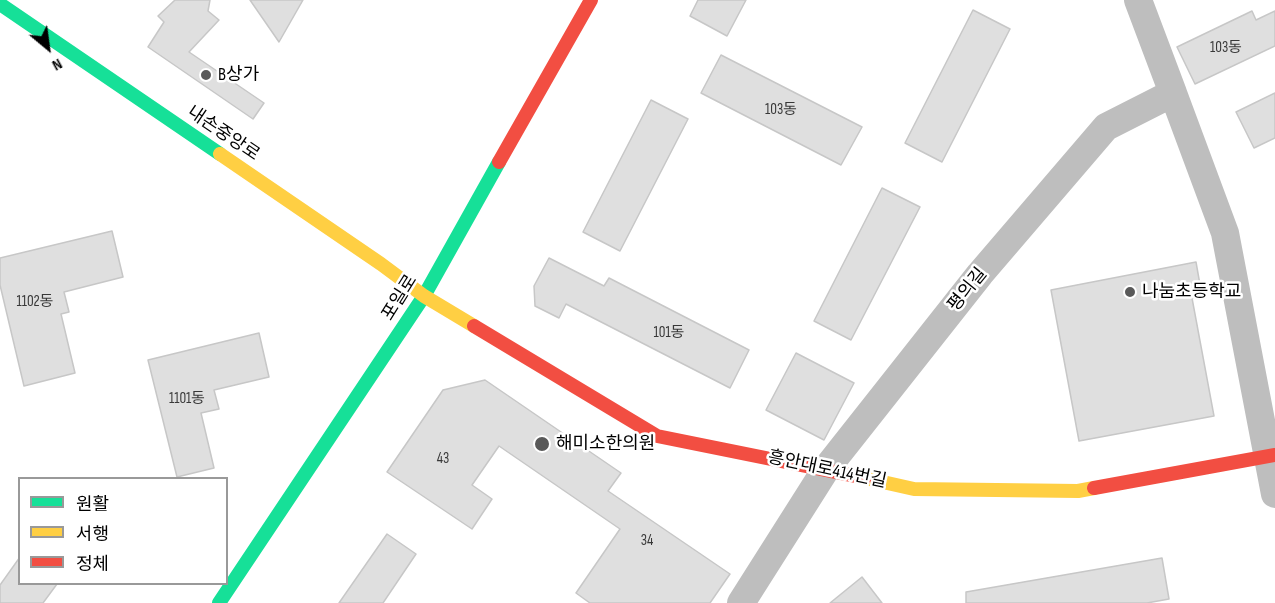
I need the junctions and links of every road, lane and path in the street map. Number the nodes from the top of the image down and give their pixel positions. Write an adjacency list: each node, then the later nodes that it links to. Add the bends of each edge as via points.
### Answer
1 (591, 0): 5 (street, 포일로)
2 (1138, 0): 4 (street)
3 (0, 4): 5 (street, 내손중앙로)
4 (1173, 93): 6 (street, via 1225,233); 7 (street, 평의길, via 1106,127 980,274)
5 (424, 296): 7 (street, 흥안대로414번길, via 657,436); 9 (street, 포일로)
6 (1272, 455): 7 (street, 흥안대로414번길, via 1078,491 914,489); 8 (street)
7 (826, 469): 10 (street, 평의길)
8 (1275, 494)
9 (219, 603)
10 (741, 603)

